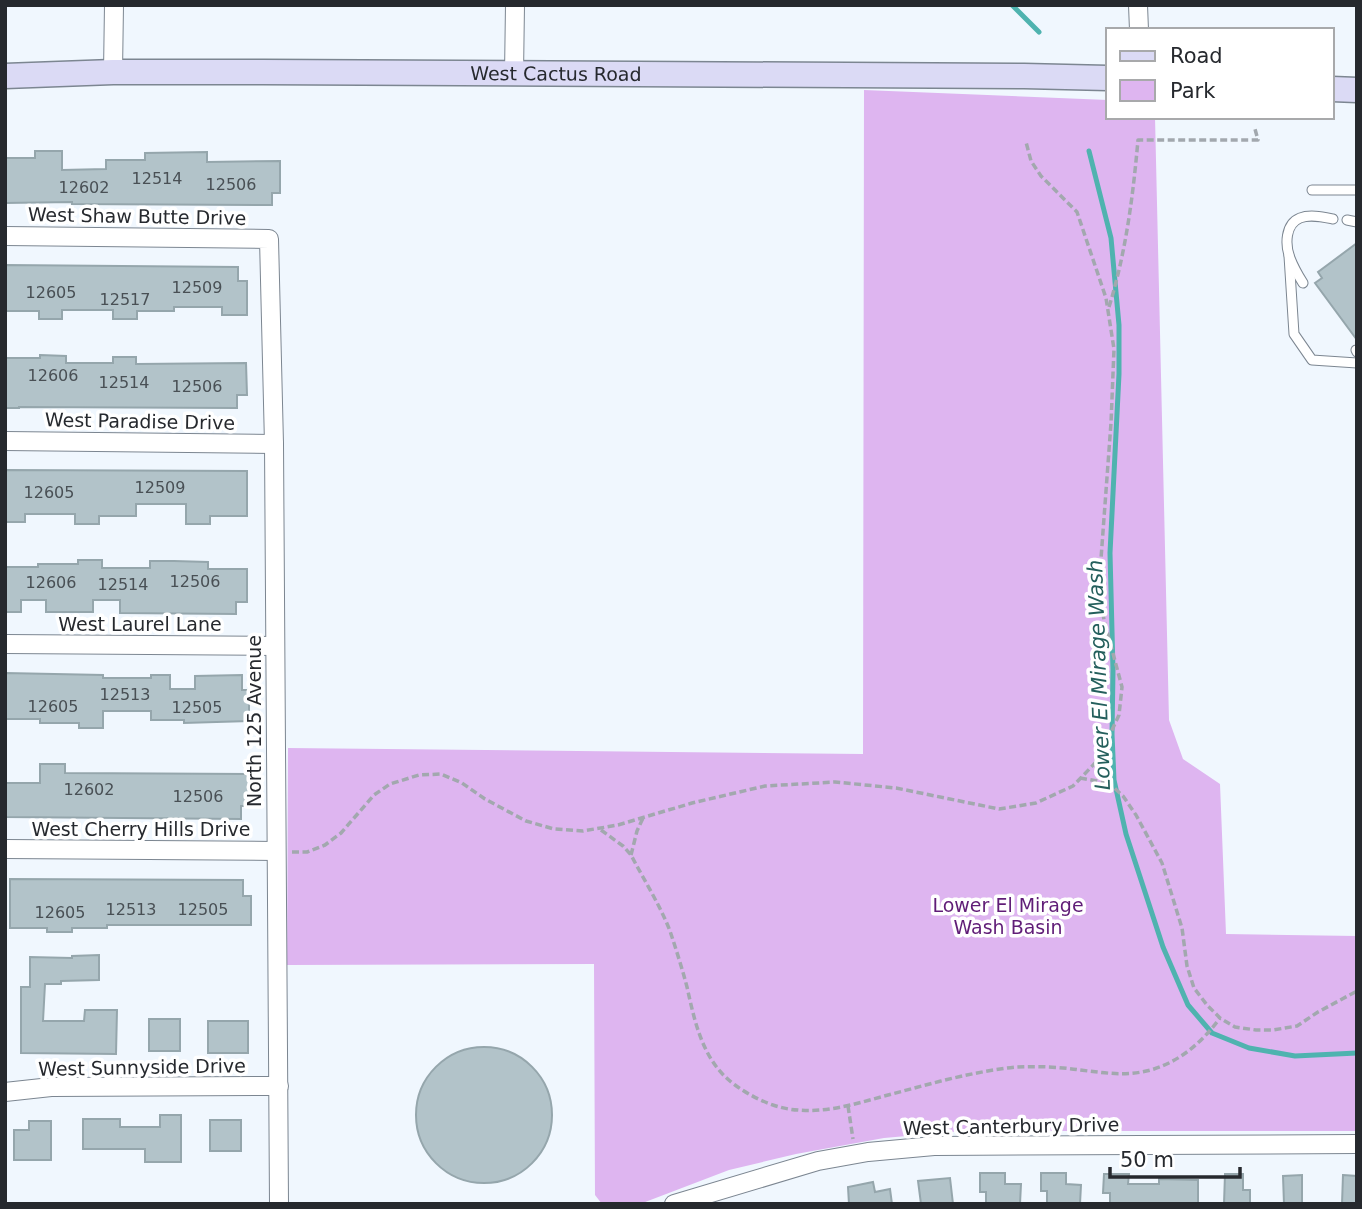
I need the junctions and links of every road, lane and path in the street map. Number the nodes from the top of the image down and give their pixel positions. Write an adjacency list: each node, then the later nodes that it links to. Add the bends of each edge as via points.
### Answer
1 (114, 5): 5 (street)
2 (515, 5): 6 (street)
3 (1138, 5): 4 (street)
4 (1139, 28)
5 (113, 72): 6 (main road, West Cactus Road); 7 (main road, West Cactus Road)
6 (514, 74): 8 (main road, West Cactus Road)
7 (5, 76)
8 (1105, 78)
9 (1334, 89): 10 (main road)
10 (1357, 90)
11 (1255, 129): 20 (path, via 1258,140 1138,140 1125,243)
12 (1026, 142): 20 (path, via 1041,176 1077,212)
13 (1312, 190): 14 (lane)
14 (1357, 190)
15 (1333, 219): 18 (lane, via 1317,216 1292,223)
16 (5, 236): 17 (street, West Shaw Butte Drive)
17 (269, 239): 23 (street, North 125 Avenue)
18 (1289, 256): 19 (lane); 21 (lane, via 1294,334 1312,360)
19 (1303, 282)
20 (1108, 309): 26 (path, via 1114,349 1099,586 1122,687 1119,715)
21 (1357, 363)
22 (5, 441): 23 (street, West Paradise Drive)
23 (274, 444): 25 (street, North 125 Avenue)
24 (5, 644): 25 (street, West Laurel Lane)
25 (274, 646): 32 (street, North 125 Avenue)
26 (1104, 746): 27 (path, via 1098,760); 28 (path)
27 (1080, 778): 28 (path); 29 (path, via 1036,803 999,809 896,788 835,782 765,786)
28 (1110, 785): 35 (path, via 1136,815 1162,863 1194,988)
29 (643, 818): 30 (path); 33 (path)
30 (599, 829): 32 (path, via 554,830 526,821 441,774 419,775 390,784 374,795 325,845 307,852); 33 (path)
31 (5, 849): 32 (street, West Cherry Hills Drive)
32 (276, 851): 36 (street, North 125 Avenue)
33 (631, 855): 38 (path, via 669,928 698,1032 719,1070 753,1097 779,1107 823,1110)
34 (1357, 991): 35 (path, via 1297,1026 1256,1030 1235,1027)
35 (1220, 1018): 38 (path, via 1196,1045 1154,1069 1104,1074 1017,1067 971,1074)
36 (279, 1086): 37 (street, West Sunnyside Drive, via 51,1087); 41 (street, North 125 Avenue)
37 (5, 1092)
38 (848, 1106): 40 (path)
39 (1357, 1144): 40 (street, West Canterbury Drive, via 983,1144)
40 (855, 1155): 42 (street, West Canterbury Drive, via 818,1161)
41 (279, 1204)
42 (674, 1204)

